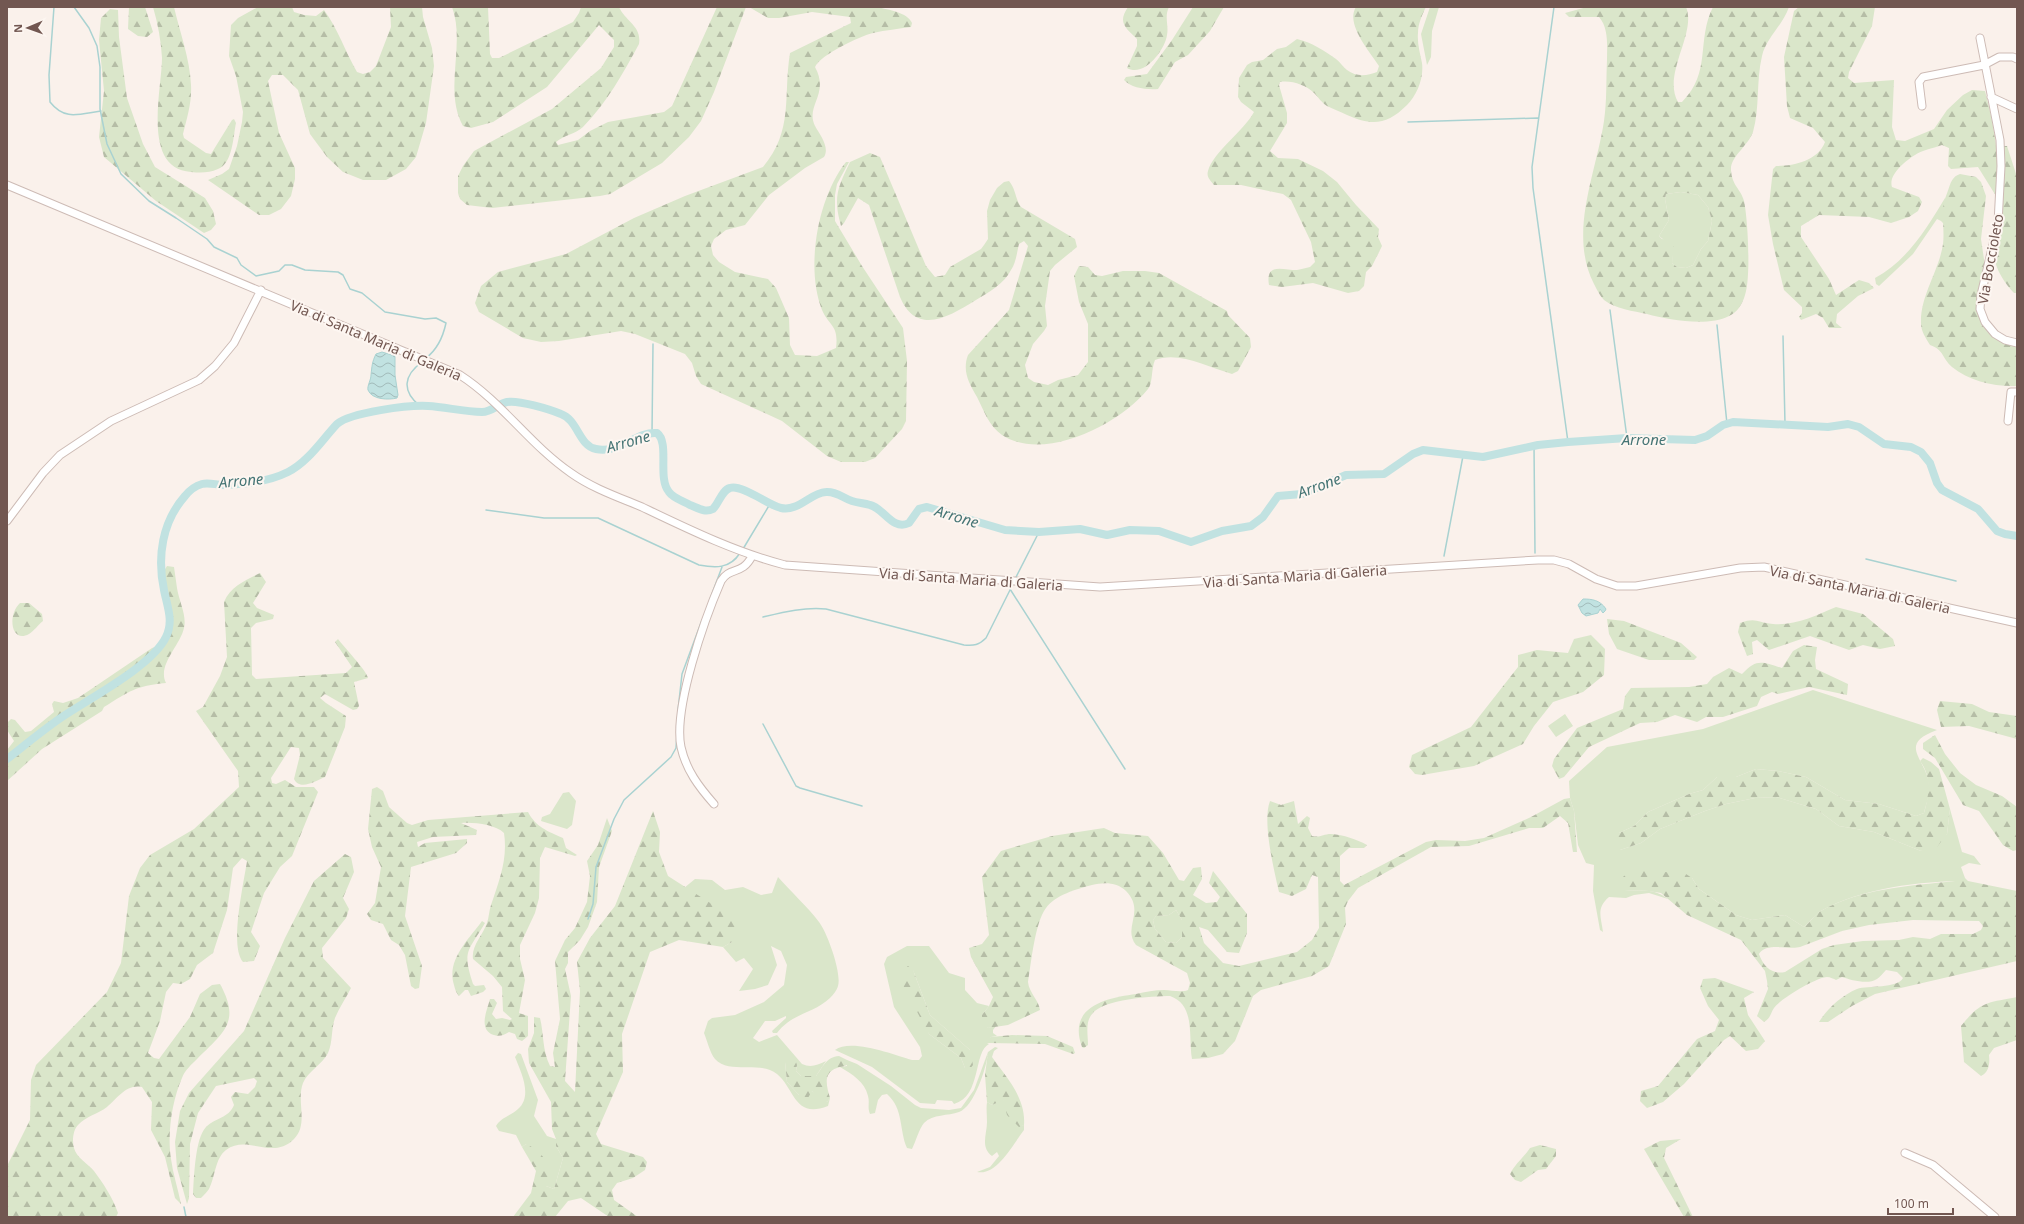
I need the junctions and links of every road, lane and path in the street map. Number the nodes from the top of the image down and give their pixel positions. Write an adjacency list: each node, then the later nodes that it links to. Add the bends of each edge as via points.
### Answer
1 (1980, 38): 3 (street, Via Boccioleto)
2 (2017, 59): 3 (street, via 1999,57)
3 (1984, 65): 4 (street, Via Boccioleto); 5 (street, via 1923,77 1919,82)
4 (1991, 97): 6 (street); 9 (street, Via Boccioleto, via 2000,140 2000,197 1995,242 1981,295 1980,309 1985,322 1995,334)
5 (1922, 106)
6 (2017, 109)
7 (7, 185): 8 (street, Via di Santa Maria di Galeria)
8 (261, 290): 12 (street, via 234,342 216,366 199,380 111,421 60,455); 13 (street, Via di Santa Maria di Galeria, via 460,375 492,399 549,456 583,480)
9 (2017, 343)
10 (2017, 392): 11 (street, via 2011,392)
11 (2008, 421)
12 (7, 521)
13 (745, 553): 14 (street, Via di Santa Maria di Galeria, via 802,568 1100,587 1538,560 1565,562 1606,584 1636,586 1740,568 1764,567); 15 (street, via 743,568 727,573 721,581 696,653 683,702 680,734 682,749 694,779)
14 (2017, 623)
15 (714, 804)
16 (1905, 1153): 17 (street, via 1935,1167)
17 (1995, 1217)

